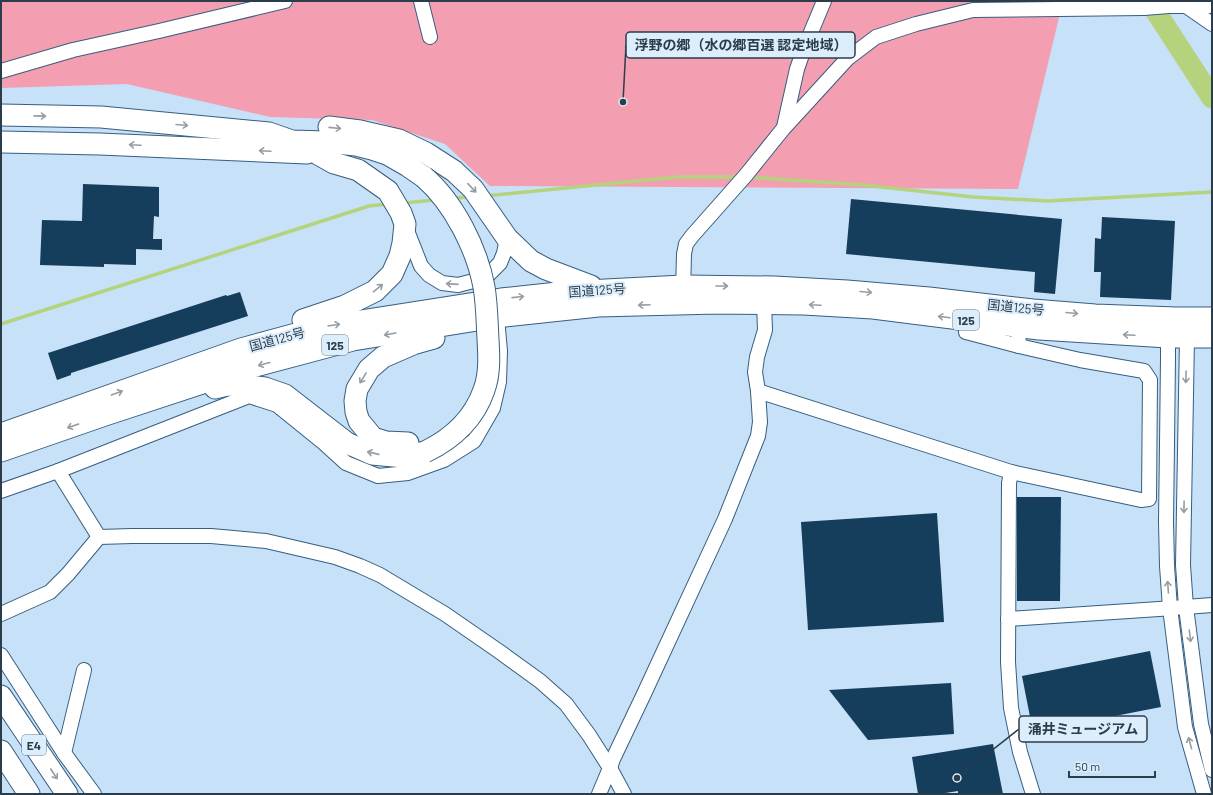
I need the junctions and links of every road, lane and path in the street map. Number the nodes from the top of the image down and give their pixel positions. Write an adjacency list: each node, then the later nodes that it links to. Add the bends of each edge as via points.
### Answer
1 (285, 1): 9 (street, via 73,50)
2 (421, 1): 8 (street)
3 (824, 1): 11 (street, via 799,62)
4 (1178, 4): 5 (street, via 1144,8); 6 (street); 7 (street)
5 (1069, 5): 11 (street, via 973,10 876,37 847,59)
6 (1212, 6)
7 (1212, 24)
8 (430, 37)
9 (1, 71)
10 (1, 115): 12 (highway, one-way to 12, via 101,117)
11 (783, 129): 19 (street, via 686,244)
12 (269, 133): 15 (highway, via 292,141 356,145 387,154 408,166); 17 (highway, one-way to 17, via 296,127 327,127 360,130 399,140 454,171 474,189)
13 (1, 142): 14 (highway, one-way to 13)
14 (318, 154): 15 (highway, via 339,153 364,158); 16 (highway, via 334,163 358,170 388,191)
15 (419, 181): 32 (highway, bridge, via 438,190 453,210 477,261 487,307 489,359 484,390 475,410 453,436)
16 (403, 219): 17 (street, one-way to 16, via 500,263 485,278 458,284 442,283 421,266); 28 (highway, one-way to 16, via 262,334 345,306 375,291 392,274 400,256)
17 (507, 238): 18 (highway, via 532,261 546,269)
18 (599, 289): 19 (highway, 国道125号 / 125); 28 (highway, 国道125号 / 125, one-way to 18, via 322,327 501,299)
19 (683, 295): 20 (highway, 国道125号 / 125); 21 (highway, 国道125号 / 125, one-way to 21); 22 (highway, 国道125号 / 125, one-way to 22, via 774,287 840,290 1095,315)
20 (764, 303): 25 (highway, 国道125号 / 125, one-way to 20, via 966,320 873,308); 29 (street, via 766,330 755,372)
21 (496, 317): 24 (highway, 国道125号 / 125); 34 (street, via 500,351 499,382 493,408 474,441 444,460 408,473 378,476 346,463 277,405 249,396)
22 (1176, 318): 23 (highway, 国道125号 / 125); 26 (street)
23 (1212, 318)
24 (468, 321): 30 (highway, 国道125号 / 125, one-way to 30, via 345,342 248,368); 32 (highway, one-way to 32, via 449,335 413,344 383,357 369,369 357,388 356,412 359,421 373,438)
25 (1019, 336): 26 (highway, 国道125号 / 125, one-way to 25, via 1093,333); 35 (street, via 1080,360 1144,371 1150,380 1149,499 1141,500)
26 (1177, 337): 27 (highway, 国道125号 / 125); 39 (street, one-way to 39); 40 (street, one-way to 26, via 1166,522)
27 (1212, 337)
28 (241, 349): 31 (highway, 国道125号 / 125, one-way to 28)
29 (758, 391): 35 (street); 48 (street, via 760,422 758,436 748,462 725,519)
30 (105, 415): 32 (highway, one-way to 30, via 404,456 372,454 347,443 285,395 249,386 227,385 132,414); 33 (highway, 国道125号 / 125, one-way to 33)
31 (1, 434)
32 (424, 447)
33 (1, 451)
34 (58, 471): 36 (street); 37 (street)
35 (1011, 472): 42 (street, via 1008,483)
36 (1, 491)
37 (100, 537): 41 (street, via 50,592); 48 (street, via 211,536 266,541 335,557 380,574 445,614 540,681 566,704)
38 (1212, 605): 39 (street)
39 (1186, 607): 40 (street); 49 (street, one-way to 49, via 1201,724)
40 (1170, 608): 42 (street); 56 (street, one-way to 40, via 1186,727)
41 (1, 614)
42 (1008, 619): 55 (street, via 1010,708)
43 (1, 655): 47 (street)
44 (84, 670): 47 (street)
45 (1, 696): 51 (highway, E4, one-way to 51)
46 (1, 751): 50 (highway, E4)
47 (64, 753): 52 (street)
48 (610, 768): 53 (street); 54 (street)
49 (1212, 770)
50 (29, 794)
51 (67, 794)
52 (94, 794)
53 (599, 794)
54 (624, 794)
55 (1033, 794)
56 (1204, 794)

